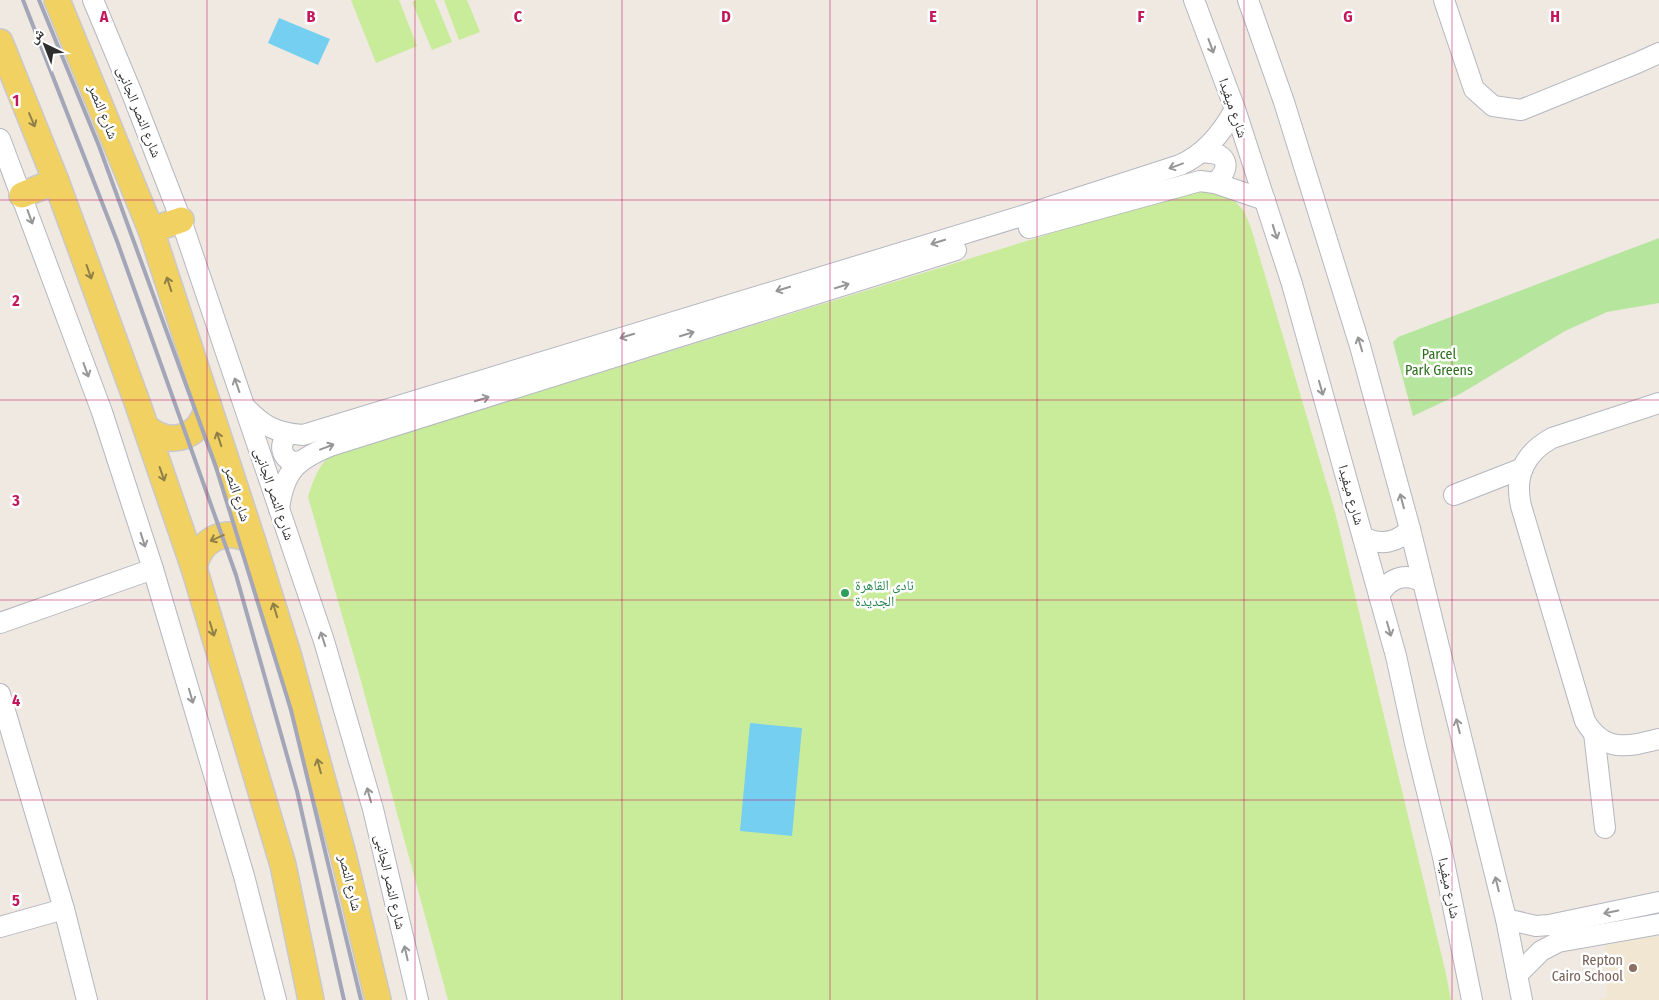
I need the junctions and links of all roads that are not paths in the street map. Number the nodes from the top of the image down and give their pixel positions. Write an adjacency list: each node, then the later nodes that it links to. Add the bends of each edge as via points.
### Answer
1 (57, 0): 16 (main road, شارع النصر)
2 (93, 0): 15 (street, شارع النصر الجانبى)
3 (1194, 0): 8 (street, شارع ميفيدا, one-way to 8)
4 (1248, 0): 26 (street, one-way to 4, via 1360,346 1284,102)
5 (1444, 0): 7 (street, via 1474,89 1494,106 1521,110)
6 (0, 42): 11 (main road, one-way to 11)
7 (1659, 53)
8 (1235, 109): 10 (street, via 1226,125); 14 (street, شارع ميفيدا)
9 (0, 139): 13 (street)
10 (1202, 152): 12 (street, via 1218,154 1224,159 1225,173); 21 (street, one-way to 21, via 1180,165 1016,218 303,435)
11 (56, 181): 13 (main road); 20 (main road, one-way to 20)
12 (1216, 183): 14 (street); 22 (street, one-way to 12, via 330,446 1046,222 1200,181)
13 (22, 195): 30 (street, one-way to 30, via 102,412)
14 (1265, 200): 27 (street, شارع ميفيدا, one-way to 27)
15 (181, 220): 16 (main road); 19 (street, شارع النصر الجانبى, one-way to 15)
16 (151, 230): 18 (main road, شارع النصر, one-way to 16)
17 (1659, 402): 23 (street, via 1552,438 1534,450)
18 (208, 404): 20 (main road, via 198,427 184,436 160,437); 28 (main road, شارع النصر, one-way to 18)
19 (245, 407): 21 (street, via 272,429); 25 (street, شارع النصر الجانبى)
20 (146, 427): 29 (main road, one-way to 29)
21 (290, 434): 22 (street, via 283,440 282,450 287,459)
22 (301, 461): 25 (street, via 289,474)
23 (1523, 468): 24 (street); 35 (street, via 1518,487 1521,506 1585,721)
24 (1454, 495)
25 (279, 509): 48 (street, شارع النصر الجانبى, one-way to 25, via 373,809 324,641)
26 (1410, 529): 27 (street, via 1399,538 1384,542); 31 (street)
27 (1363, 537): 32 (street, شارع ميفيدا)
28 (254, 542): 29 (main road, one-way to 29, via 232,534 216,538 203,546); 47 (main road, شارع النصر, one-way to 28, via 343,854)
29 (194, 568): 46 (main road, one-way to 46, via 283,865)
30 (152, 569): 33 (street); 45 (street, one-way to 45, via 244,876)
31 (1423, 582): 32 (street, via 1409,576 1401,577 1388,584); 40 (street, one-way to 31)
32 (1380, 596): 49 (street, شارع ميفيدا, one-way to 49, via 1443,857)
33 (0, 623)
34 (0, 694): 39 (street)
35 (1594, 733): 36 (street, via 1606,742 1623,746); 37 (street)
36 (1659, 739)
37 (1605, 828)
38 (1659, 902): 40 (street, one-way to 40, via 1549,925 1536,926)
39 (64, 909): 42 (street); 44 (street)
40 (1506, 919): 43 (street)
41 (1659, 924): 43 (street, via 1558,942 1541,951)
42 (0, 927)
43 (1517, 975): 50 (street)
44 (87, 1000)
45 (276, 1000)
46 (311, 1000)
47 (378, 1000)
48 (418, 1000)
49 (1472, 1000)
50 (1522, 1000)

